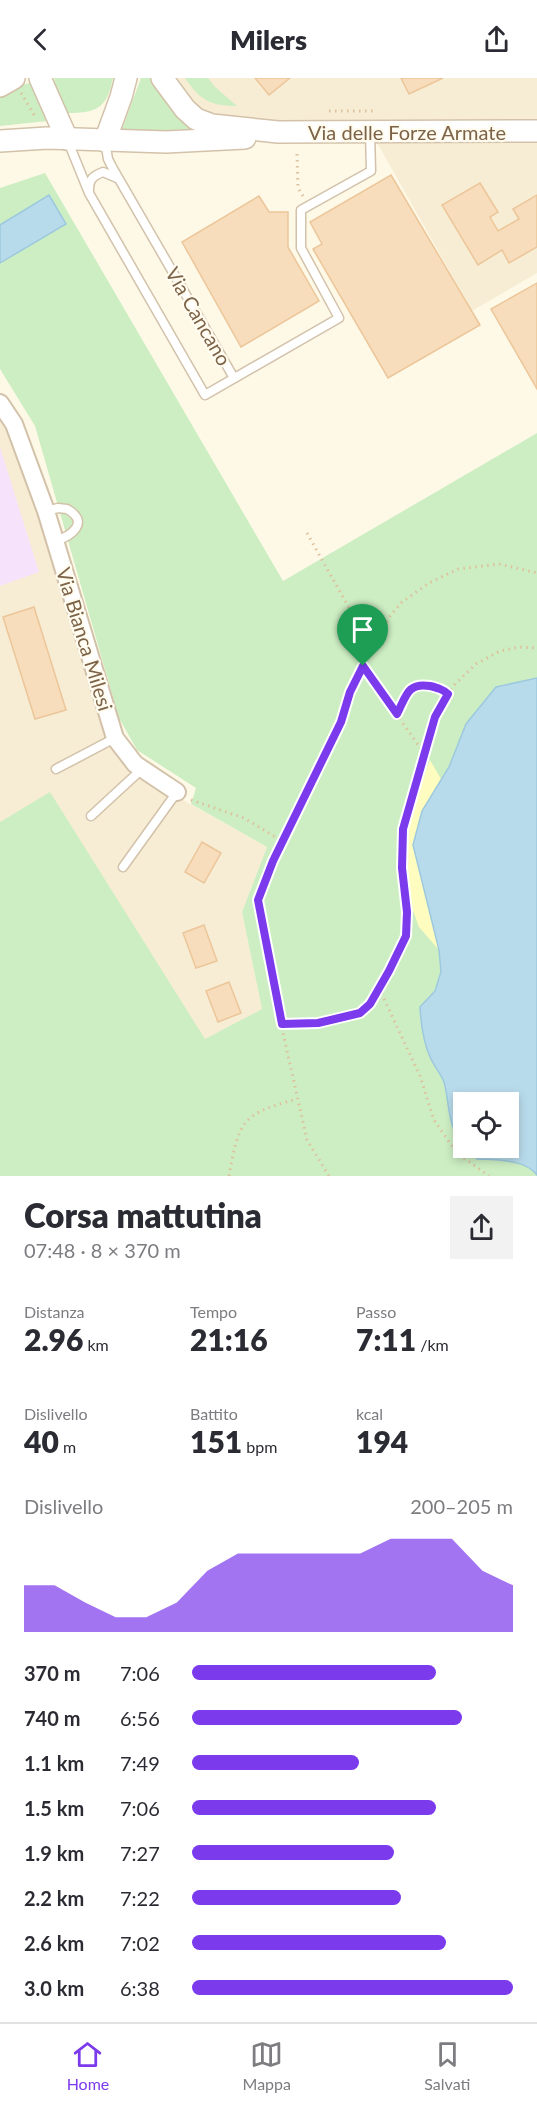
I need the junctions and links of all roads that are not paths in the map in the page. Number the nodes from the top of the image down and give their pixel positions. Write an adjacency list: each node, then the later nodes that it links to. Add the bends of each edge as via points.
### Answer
1 (40, 78): 7 (street)
2 (126, 78): 9 (street)
3 (162, 78): 5 (street, Via delle Forze Armate, via 196,119 212,125)
4 (537, 131): 6 (street, Via delle Forze Armate)
5 (278, 132): 6 (street, Via delle Forze Armate); 9 (street, Via delle Forze Armate, via 207,141)
6 (370, 132): 12 (lane, via 371,171 301,210 301,248 339,318)
7 (67, 139): 8 (street, Via delle Forze Armate); 9 (street, Via delle Forze Armate); 11 (lane, Via Cancano)
8 (0, 141)
9 (105, 141): 10 (lane, Via Cancano, via 108,159)
10 (120, 179): 11 (lane, via 103,172 94,176 89,182); 12 (lane, Via Cancano)
11 (89, 193): 12 (lane, Via Cancano, via 205,395)
12 (234, 378)
13 (0, 403): 14 (street, Via Bianca Milesi, via 14,424)
14 (46, 511): 15 (street, Via Bianca Milesi); 15 (lane, Via Bianca Milesi, via 67,508 76,518 74,532)
15 (55, 541): 16 (street, Via Bianca Milesi)
16 (115, 738): 17 (street, Via Bianca Milesi); 18 (lane, Via Bianca Milesi)
17 (142, 769): 19 (street, Via Bianca Milesi); 20 (lane)
18 (56, 770)
19 (177, 792): 21 (lane, Via Bianca Milesi)
20 (91, 816)
21 (123, 867)

